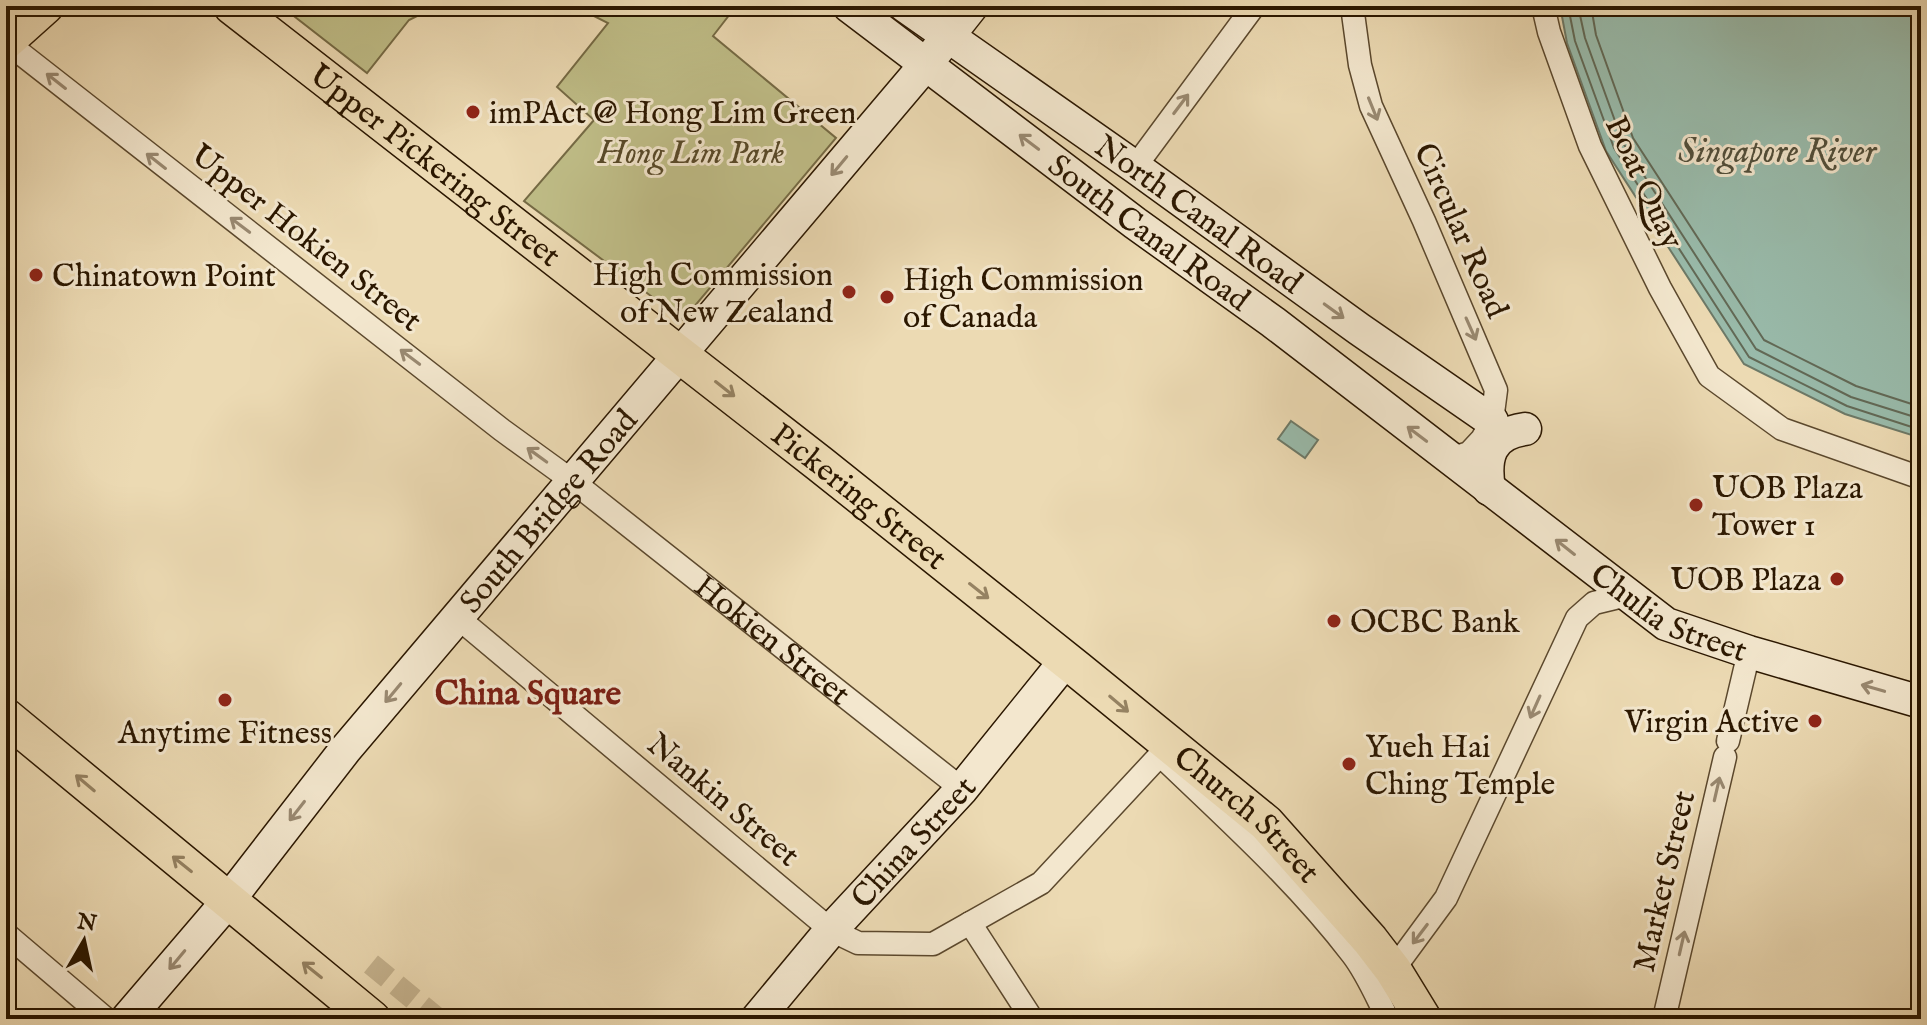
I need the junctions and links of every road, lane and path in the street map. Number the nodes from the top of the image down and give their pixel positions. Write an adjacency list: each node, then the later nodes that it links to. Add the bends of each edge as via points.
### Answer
1 (45, 6): 10 (main road)
2 (232, 6): 13 (main road, Upper Pickering Street)
3 (849, 6): 11 (street, South Canal Road)
4 (905, 6): 9 (street, North Canal Road)
5 (972, 6): 9 (street, South Bridge Road)
6 (1254, 6): 12 (street, one-way to 6)
7 (1352, 6): 14 (street, Circular Road, one-way to 14, via 1371,106 1493,379 1497,398)
8 (1543, 6): 17 (street, Boat Quay, via 1590,146 1709,376 1782,429)
9 (948, 37): 11 (street, South Bridge Road); 12 (street, North Canal Road)
10 (6, 42): 18 (street, Upper Hokien Street, one-way to 10)
11 (926, 64): 13 (street, South Bridge Road, one-way to 13); 16 (street, South Canal Road, one-way to 11)
12 (1135, 167): 14 (street, North Canal Road, one-way to 14)
13 (679, 353): 18 (street, South Bridge Road); 23 (main road, Pickering Street, one-way to 23)
14 (1492, 421): 16 (street, via 1476,447)
15 (1525, 429): 19 (street, via 1505,435 1492,449 1486,468)
16 (1450, 459): 19 (street, Chulia Street)
17 (1906, 472)
18 (571, 480): 21 (street, South Bridge Road); 26 (street, Hokien Street)
19 (1489, 489): 20 (street, Chulia Street, one-way to 19)
20 (1627, 595): 22 (street, Chulia Street, via 1666,624); 32 (street, one-way to 32, via 1594,603 1577,618 1446,898)
21 (457, 617): 27 (street, South Bridge Road, one-way to 27); 29 (street, Nankin Street)
22 (1749, 652): 24 (street, Chulia Street, one-way to 22); 41 (street, Market Street, one-way to 22)
23 (1061, 656): 26 (street, China Street); 31 (main road, Church Street, one-way to 31, via 1266,823)
24 (1921, 702)
25 (6, 717): 27 (main road, one-way to 25)
26 (967, 794): 29 (street, China Street)
27 (228, 901): 34 (street, South Bridge Road, one-way to 34); 35 (main road, one-way to 27)
28 (970, 923): 29 (street, via 933,944 858,943); 31 (street, via 1041,883 1160,755); 38 (street)
29 (836, 933): 36 (street, China Street); 37 (street, China Street)
30 (6, 934): 33 (street)
31 (1362, 949): 32 (main road, Church Street); 39 (street)
32 (1393, 970): 40 (main road, Church Street)
33 (106, 1019)
34 (127, 1019)
35 (372, 1019)
36 (757, 1019)
37 (770, 1019)
38 (1032, 1019)
39 (1388, 1019)
40 (1423, 1019)
41 (1664, 1019)

